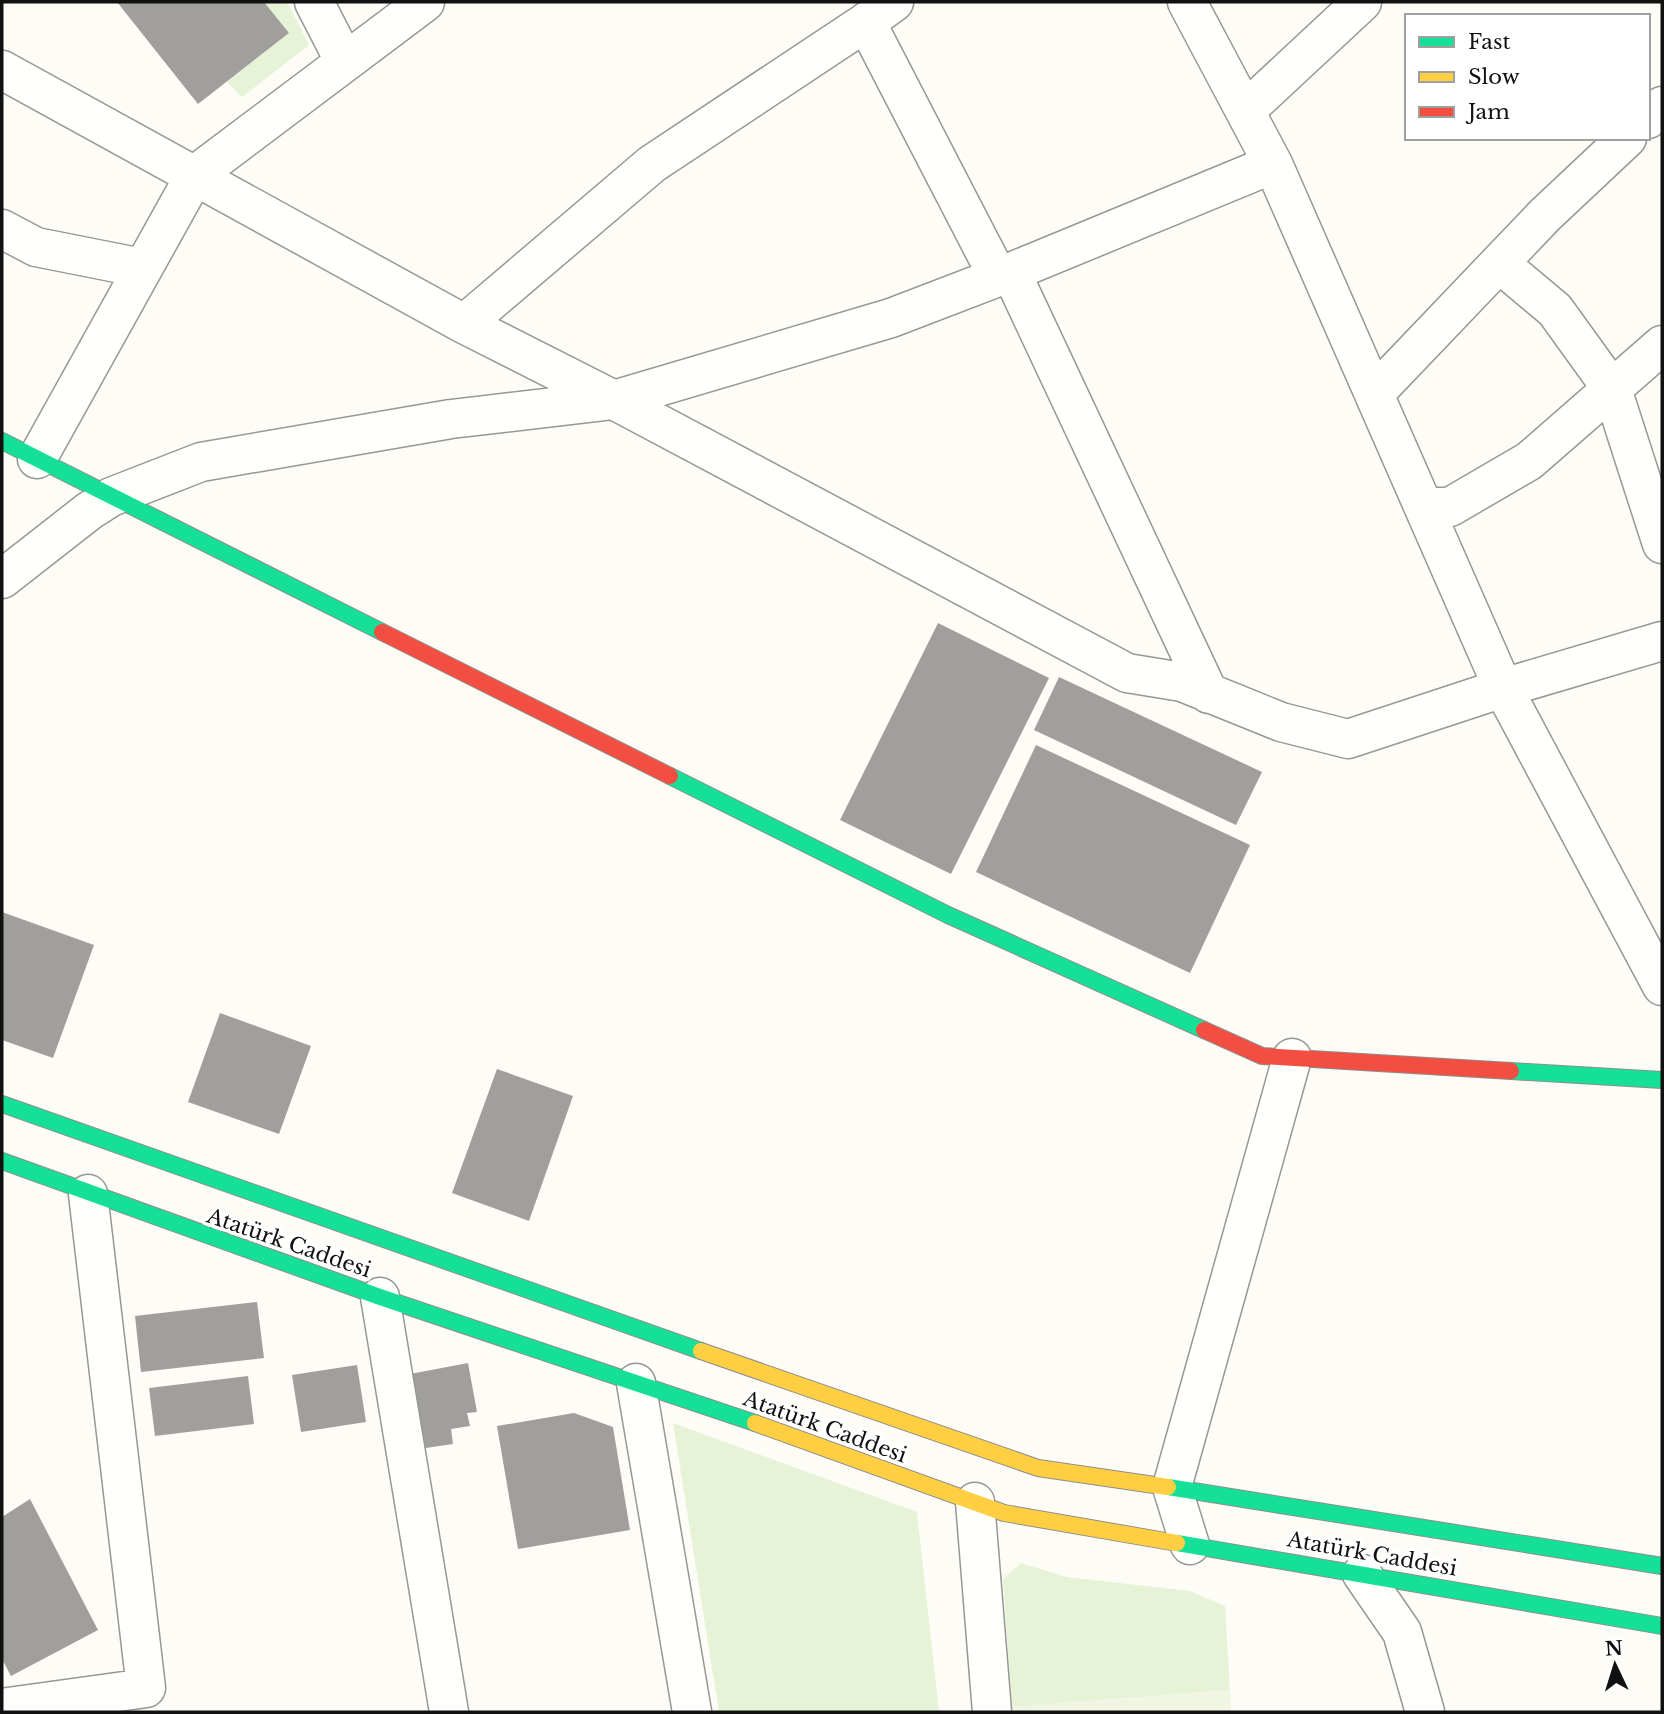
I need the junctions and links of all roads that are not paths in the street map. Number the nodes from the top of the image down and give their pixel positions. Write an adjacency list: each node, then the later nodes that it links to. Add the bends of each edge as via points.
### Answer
1 (314, 2): 6 (street)
2 (425, 2): 6 (street)
3 (1187, 2): 8 (street)
4 (1362, 2): 8 (street)
5 (880, 12): 15 (street); 16 (street, via 652,164)
6 (345, 62): 11 (street)
7 (2, 70): 11 (street)
8 (1245, 111): 10 (street)
9 (1625, 140): 13 (street)
10 (1273, 164): 15 (street); 19 (street)
11 (195, 175): 14 (street); 16 (street)
12 (2, 229): 14 (street, via 36,247)
13 (1499, 262): 18 (street, via 1555,310); 19 (street)
14 (142, 268): 22 (street)
15 (1005, 275): 20 (street, via 891,318); 29 (street)
16 (464, 324): 20 (street)
17 (1662, 345): 18 (street)
18 (1612, 389): 24 (street, via 1530,461 1450,507); 25 (street)
19 (1374, 394): 24 (street)
20 (614, 400): 23 (street, via 451,419 201,462); 29 (street, via 1127,673 1182,682)
21 (2, 440): 22 (main road)
22 (37, 459): 23 (main road)
23 (111, 497): 26 (street); 31 (main road, via 948,915 1262,1056)
24 (1424, 507): 28 (street)
25 (1662, 544)
26 (2, 579)
27 (1662, 641): 28 (street)
28 (1503, 688): 29 (street, via 1348,739 1280,722); 30 (street)
29 (1209, 694)
30 (1662, 986)
31 (1292, 1058): 32 (main road); 38 (street)
32 (1662, 1080)
33 (2, 1104): 38 (main road, via 1038,1468)
34 (2, 1161): 35 (main road, Atatürk Caddesi)
35 (88, 1194): 36 (main road, Atatürk Caddesi); 44 (street, via 146,1689)
36 (380, 1297): 37 (main road, Atatürk Caddesi); 45 (street)
37 (636, 1383): 39 (main road, Atatürk Caddesi); 46 (street)
38 (1172, 1488): 40 (street); 41 (main road)
39 (975, 1502): 40 (main road, Atatürk Caddesi, via 1004,1513); 47 (street)
40 (1190, 1545): 42 (main road, Atatürk Caddesi)
41 (1662, 1566)
42 (1362, 1574): 43 (main road, Atatürk Caddesi); 48 (street, via 1402,1632)
43 (1662, 1626)
44 (2, 1708)
45 (449, 1712)
46 (692, 1712)
47 (992, 1712)
48 (1425, 1712)

